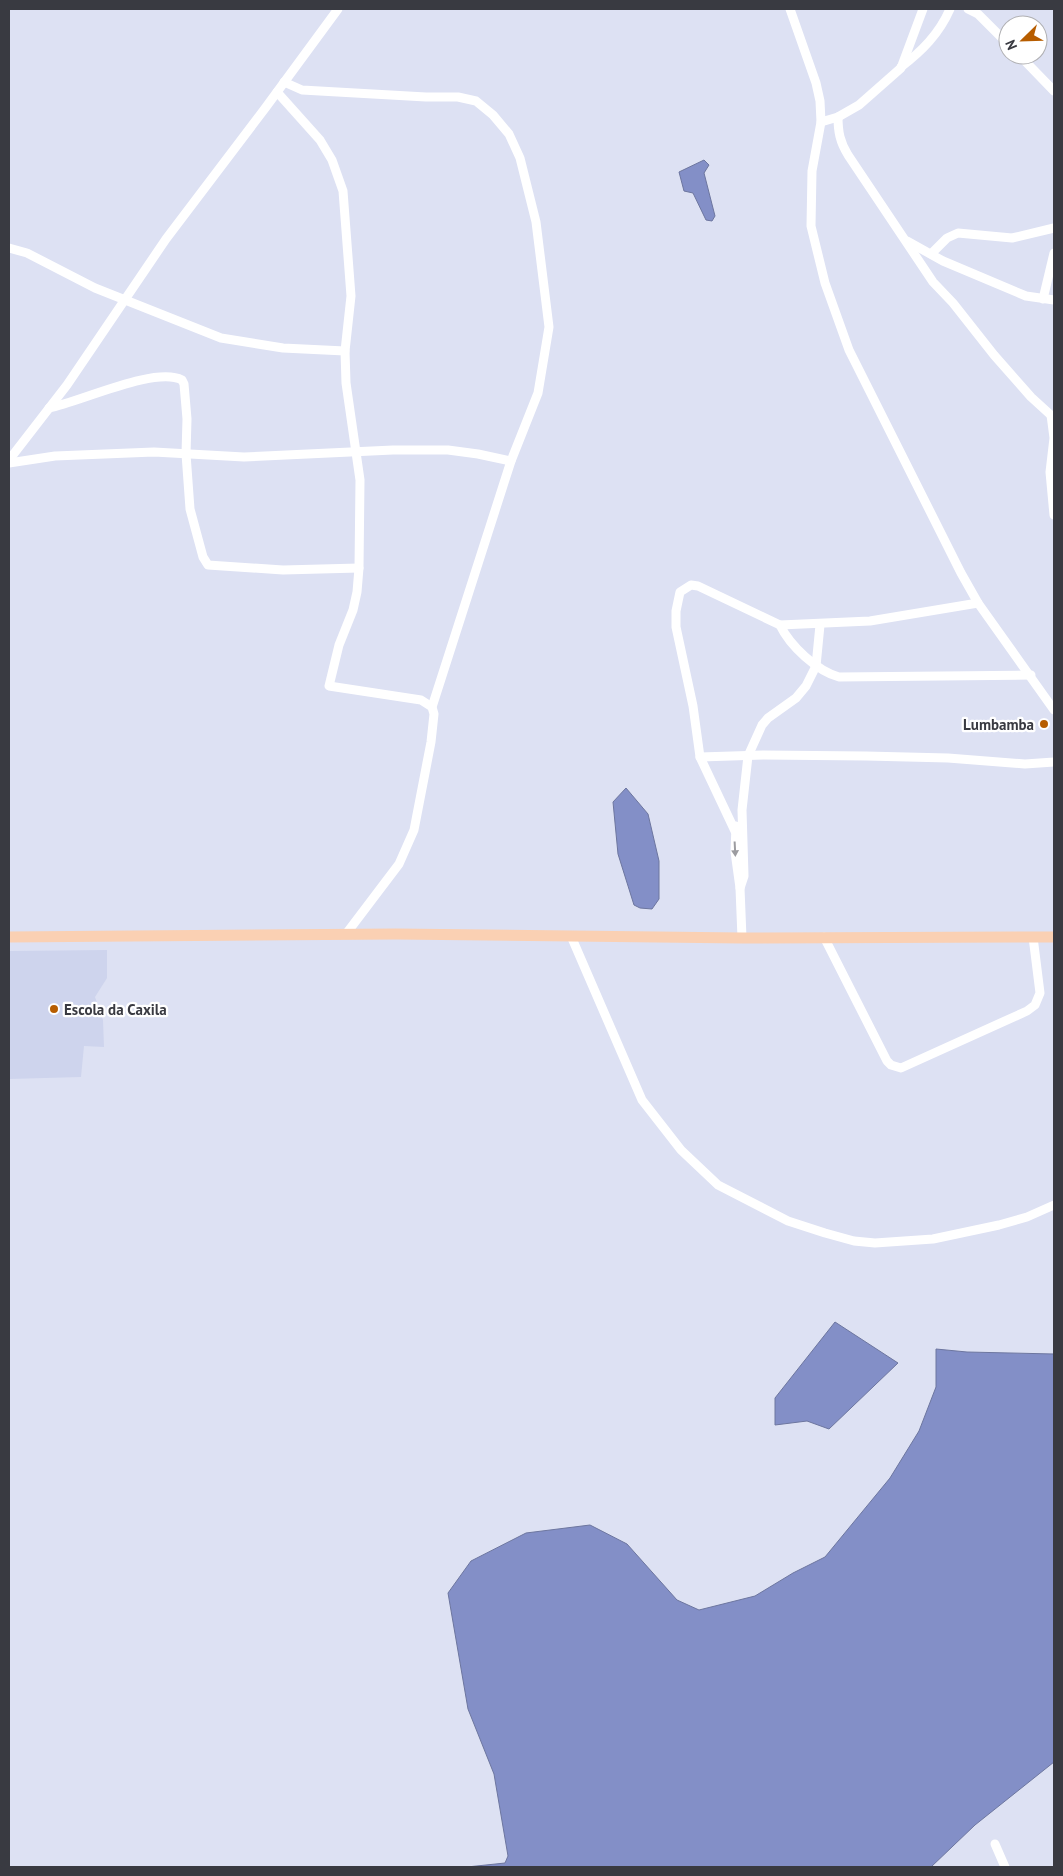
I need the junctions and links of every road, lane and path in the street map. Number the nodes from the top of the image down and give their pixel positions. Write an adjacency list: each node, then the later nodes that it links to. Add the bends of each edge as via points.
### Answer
1 (338, 9): 9 (street)
2 (790, 9): 13 (street, via 816,83)
3 (923, 9): 8 (street)
4 (950, 9): 8 (street, via 934,37)
5 (968, 9): 6 (street, via 978,14)
6 (998, 34)
7 (1029, 65): 10 (street)
8 (901, 68): 12 (street, via 858,105)
9 (284, 82): 11 (street); 28 (street, via 302,90 458,97 476,101 509,134 520,158 536,222 549,327 538,393)
10 (1054, 91)
11 (277, 92): 20 (street); 22 (street, via 320,140 332,160 343,191 351,296)
12 (838, 117): 13 (street); 15 (street, via 841,144)
13 (821, 122): 31 (street, via 812,171 811,226 825,283 849,350)
14 (1054, 228): 18 (street, via 1012,238 958,234 947,238)
15 (905, 239): 18 (street); 24 (street, via 933,282 994,355)
16 (9, 248): 20 (street, via 27,253)
17 (1054, 253): 19 (street)
18 (931, 254): 19 (street, via 1026,296)
19 (1043, 298): 21 (street)
20 (124, 300): 22 (street, via 221,338 283,348); 23 (street)
21 (1054, 300)
22 (345, 351): 25 (street)
23 (49, 408): 26 (street, via 136,381 172,376 184,384); 27 (street)
24 (1053, 417): 29 (street, via 1050,472)
25 (356, 452): 26 (street, via 244,457); 28 (street, via 448,450); 30 (street, via 360,480)
26 (186, 454): 27 (street, via 154,452); 30 (street, via 190,509 208,566 282,570)
27 (9, 461)
28 (511, 461): 36 (street)
29 (1054, 515)
30 (359, 568): 36 (street, via 353,610 339,645 329,686 421,700)
31 (978, 603): 33 (street, via 870,621); 35 (street)
32 (780, 625): 33 (street); 34 (street, via 788,638); 39 (street, via 698,586 691,585 680,592 676,627)
33 (820, 625): 34 (street)
34 (816, 666): 35 (street, via 839,677); 38 (street, via 796,698 762,725)
35 (1031, 675): 37 (street)
36 (432, 707): 44 (street, via 431,742 414,830 399,864)
37 (1054, 710)
38 (748, 756): 39 (street); 40 (street, via 948,758 1025,764); 41 (street)
39 (700, 757): 42 (street)
40 (1054, 762)
41 (742, 810): 42 (street); 43 (street, via 744,876)
42 (735, 832): 43 (street, one-way to 43)
43 (740, 888): 50 (street)
44 (346, 934): 45 (main road); 46 (main road)
45 (571, 936): 50 (main road); 51 (street, via 642,1100 681,1150 718,1185 788,1221 840,1237 875,1243 933,1239 977,1230 1027,1217)
46 (9, 937)
47 (824, 937): 48 (main road); 48 (street, via 887,1061 901,1068 1035,1005 1040,992); 50 (main road)
48 (1033, 937): 49 (main road)
49 (1054, 937)
50 (742, 938)
51 (1054, 1205)
52 (995, 1844): 53 (street)
53 (1005, 1867)

